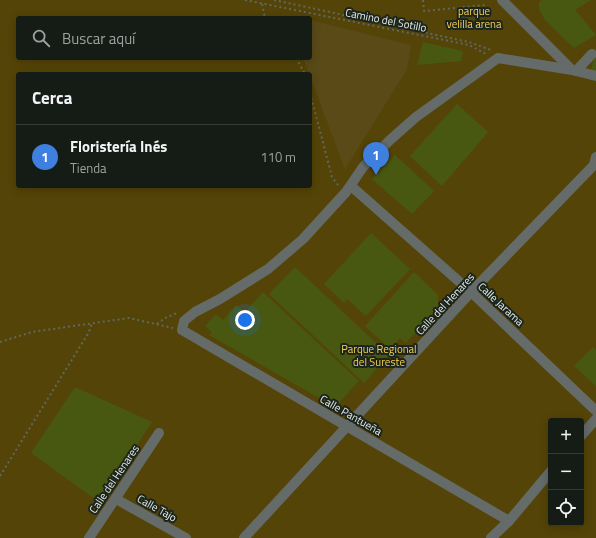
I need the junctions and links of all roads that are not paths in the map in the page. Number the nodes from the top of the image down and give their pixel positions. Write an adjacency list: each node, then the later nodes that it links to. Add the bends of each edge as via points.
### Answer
1 (508, 2): 3 (street)
2 (592, 54): 3 (street)
3 (574, 71): 4 (street); 6 (street, via 498,54 416,117 363,167)
4 (596, 76)
5 (596, 157): 7 (street, Calle del Henares, via 594,165)
6 (349, 189): 7 (street, Calle Jarama); 10 (street, Calle Pantueña, via 324,218 286,254 220,299 195,312 184,321 182,330)
7 (471, 292): 8 (street, Calle Jarama); 10 (street, Calle del Henares)
8 (596, 411)
9 (596, 418): 11 (street)
10 (348, 427): 15 (street, Calle Pantueña); 18 (street, Calle del Henares)
11 (584, 432)
12 (160, 433): 14 (street, Calle del Henares)
13 (548, 475): 15 (street)
14 (116, 499): 16 (street, Calle del Henares); 17 (street, Calle Tajo)
15 (509, 521): 19 (street)
16 (89, 538)
17 (186, 538)
18 (244, 538)
19 (491, 538)

